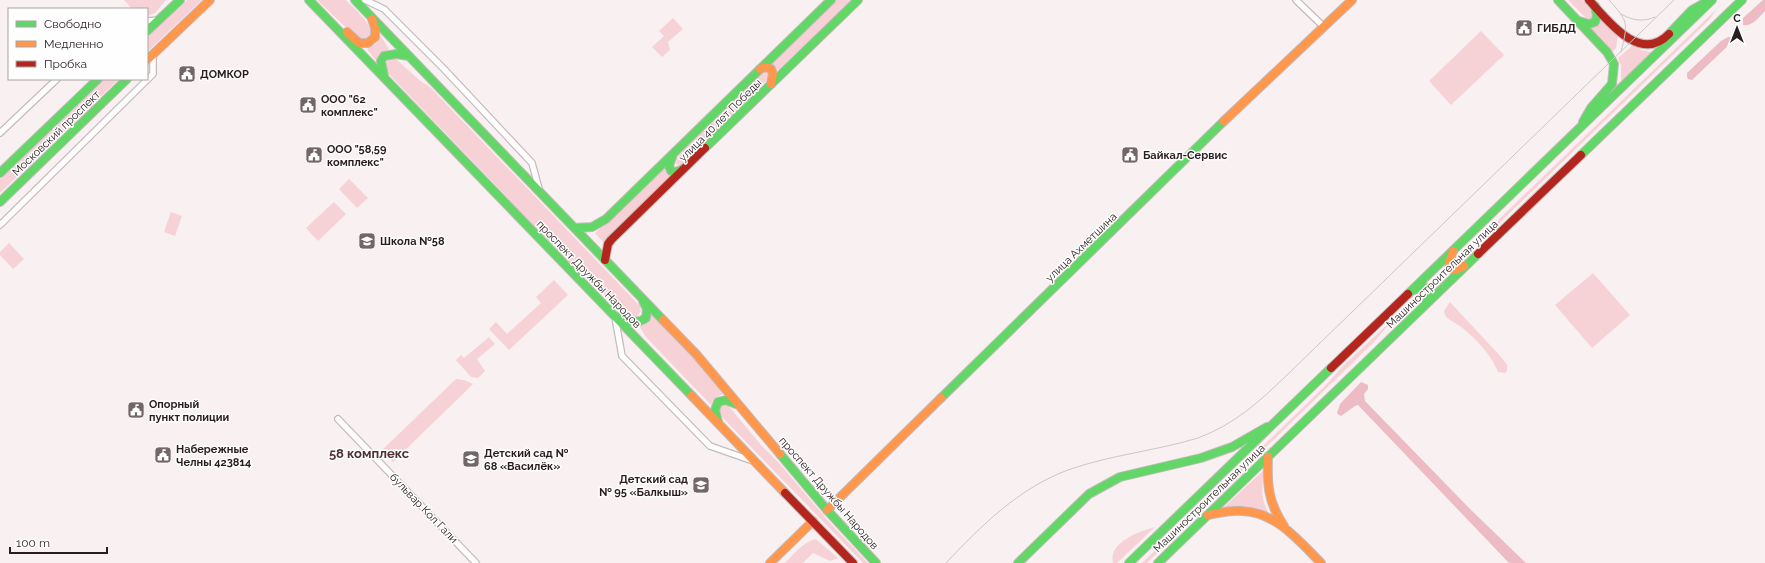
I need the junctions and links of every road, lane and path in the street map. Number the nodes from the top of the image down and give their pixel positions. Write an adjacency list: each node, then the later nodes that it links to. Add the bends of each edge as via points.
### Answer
1 (180, 0): 16 (main road)
2 (210, 0): 22 (main road)
3 (309, 0): 14 (main road, проспект Дружбы Народов)
4 (355, 0): 15 (main road, проспект Дружбы Народов)
5 (365, 0): 36 (street, via 384,9 532,163)
6 (831, 0): 23 (main road, улица 40 лет Победы)
7 (858, 0): 30 (main road, улица 40 лет Победы)
8 (1296, 0): 19 (street)
9 (1352, 0): 19 (main road, улица Ахметшина)
10 (1558, 0): 18 (main road)
11 (1711, 0): 13 (main road, via 1695,7 1657,44 1644,45 1624,36); 31 (main road, Машиностроительная улица)
12 (1742, 0): 42 (main road, Машиностроительная улица)
13 (1592, 3): 18 (main road, via 1598,16 1597,20 1587,24)
14 (325, 17): 15 (main road, via 338,24 359,43 368,43 375,37); 24 (main road, проспект Дружбы Народов)
15 (372, 18): 21 (main road, проспект Дружбы Народов)
16 (159, 20): 17 (street); 20 (main road)
17 (148, 21)
18 (1578, 21): 31 (main road, via 1608,52 1614,64 1612,84 1591,108)
19 (1324, 27): 53 (main road, улица Ахметшина)
20 (148, 30)
21 (409, 56): 24 (main road, via 384,56 381,61); 36 (main road, проспект Дружбы Народов)
22 (150, 57): 25 (street, via 153,74)
23 (760, 69): 30 (main road, via 772,69); 33 (main road, улица 40 лет Победы)
24 (385, 78): 46 (main road, проспект Дружбы Народов)
25 (148, 79)
26 (55, 80): 32 (street)
27 (97, 80): 35 (main road, Московский проспект)
28 (126, 80): 37 (main road, Московский проспект)
29 (147, 80): 38 (street)
30 (771, 85): 34 (main road, улица 40 лет Победы)
31 (1581, 126): 40 (main road, Машиностроительная улица)
32 (0, 133)
33 (674, 152): 34 (main road, via 669,166 671,171 676,172); 39 (main road, улица 40 лет Победы, via 600,223 586,228)
34 (687, 167): 41 (main road, улица 40 лет Победы, via 611,240)
35 (0, 173)
36 (539, 190): 39 (main road, проспект Дружбы Народов)
37 (0, 202)
38 (0, 225)
39 (575, 228): 41 (main road, проспект Дружбы Народов)
40 (1453, 250): 42 (main road, via 1450,268 1455,270); 43 (main road, Машиностроительная улица)
41 (605, 260): 44 (main road, проспект Дружбы Народов)
42 (1468, 264): 45 (main road, Машиностроительная улица)
43 (1409, 293): 45 (main road, via 1422,287 1429,288 1430,294); 50 (main road, Машиностроительная улица)
44 (641, 297): 46 (main road, via 647,309 646,318 633,323); 47 (main road, проспект Дружбы Народов, via 696,354)
45 (1423, 308): 51 (main road, Машиностроительная улица)
46 (615, 316): 49 (main road, проспект Дружбы Народов); 52 (street, via 622,356 710,446)
47 (738, 406): 49 (main road, via 726,400 718,402 715,410); 53 (main road, проспект Дружбы Народов)
48 (338, 419): 57 (street, бульвар Кол Гали)
49 (719, 424): 52 (main road, проспект Дружбы Народов)
50 (1273, 424): 61 (main road, via 1232,447 1201,458 1120,477 1089,494); 62 (main road, Машиностроительная улица)
51 (1268, 456): 54 (main road, Машиностроительная улица); 56 (main road, via 1267,484 1272,507)
52 (755, 462): 55 (main road, проспект Дружбы Народов)
53 (827, 510): 60 (main road, проспект Дружбы Народов)
54 (1208, 515): 56 (main road, via 1249,511 1271,519); 63 (main road, Машиностроительная улица)
55 (813, 521): 58 (main road); 59 (main road, проспект Дружбы Народов)
56 (1291, 534): 64 (main road)
57 (476, 563)
58 (770, 563)
59 (853, 563)
60 (876, 563)
61 (1018, 563)
62 (1129, 563)
63 (1158, 563)
64 (1321, 563)

